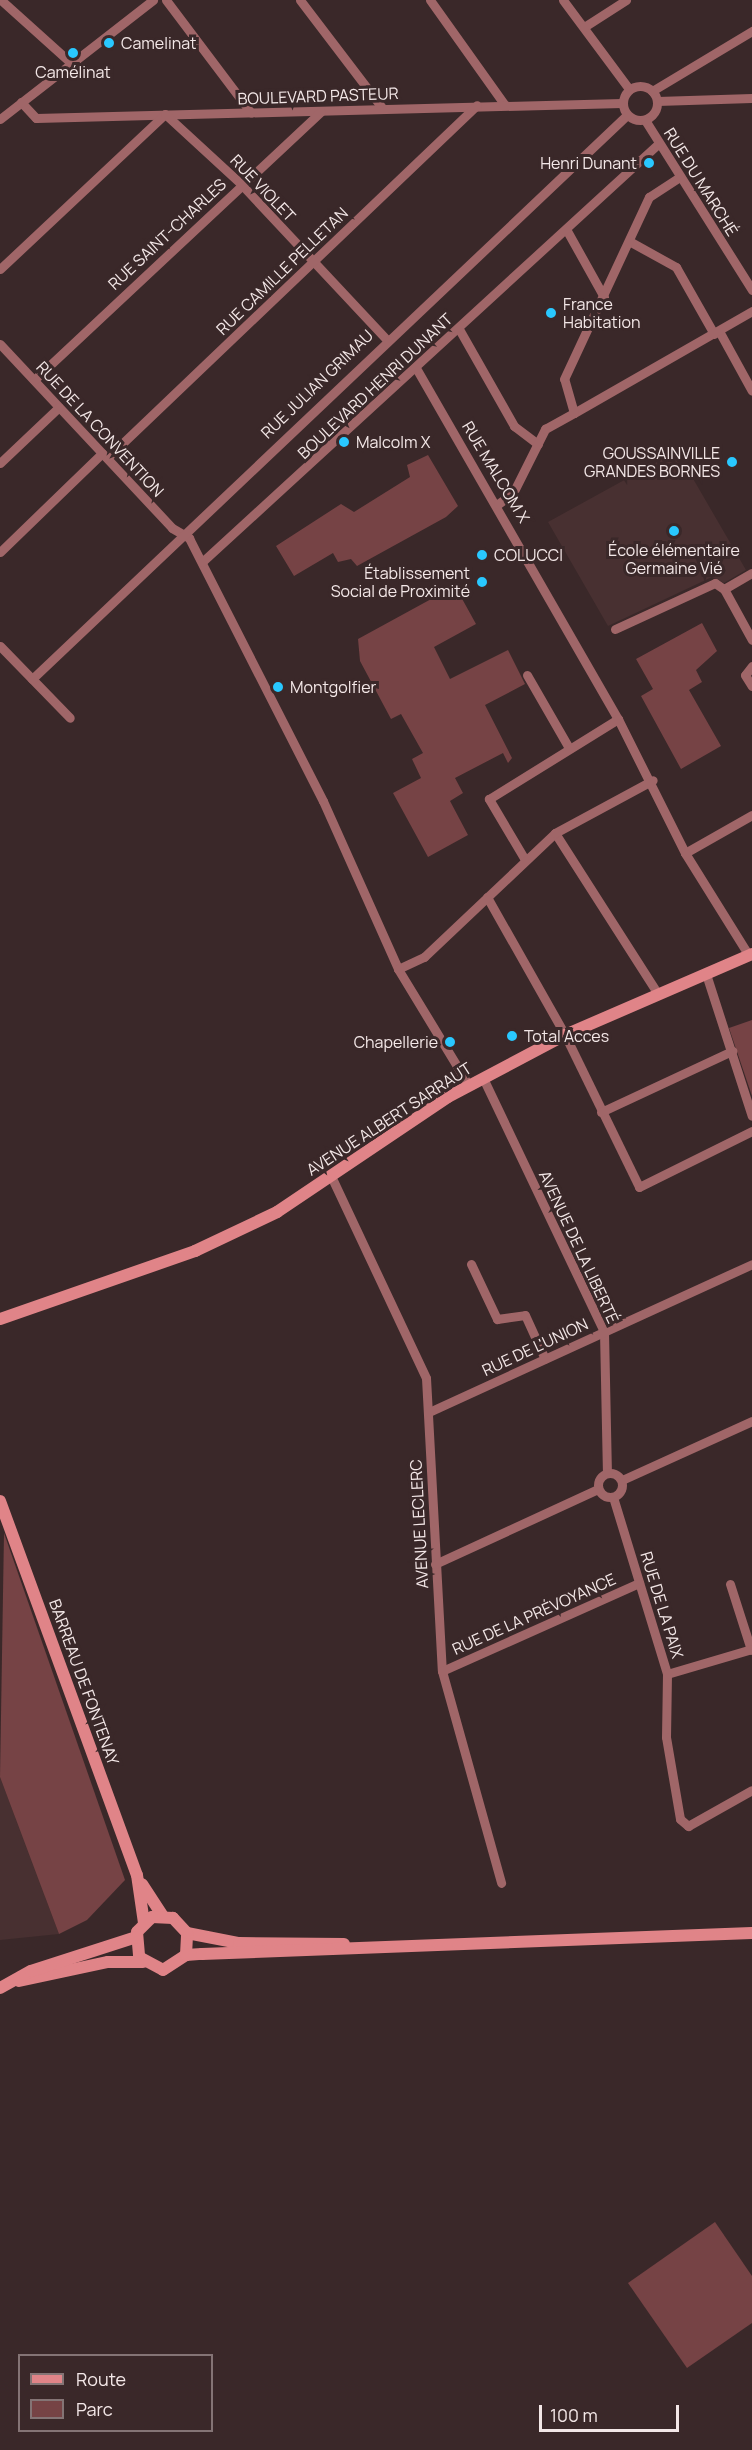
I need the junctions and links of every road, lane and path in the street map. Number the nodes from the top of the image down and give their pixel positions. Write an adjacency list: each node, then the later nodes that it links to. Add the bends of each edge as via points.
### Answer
1 (1, 0): 10 (street)
2 (166, 0): 21 (street)
3 (300, 0): 19 (street)
4 (430, 0): 18 (street)
5 (563, 0): 8 (street)
6 (626, 0): 8 (street)
7 (146, 2): 10 (street)
8 (584, 27): 11 (street)
9 (752, 31): 12 (street)
10 (71, 63): 15 (street)
11 (629, 89): 12 (street, via 643,86); 16 (street)
12 (652, 91): 14 (street)
13 (752, 98): 14 (street)
14 (657, 101): 25 (street)
15 (21, 102): 22 (street, BOULEVARD PASTEUR, via 36,118); 24 (street)
16 (622, 103): 18 (street, BOULEVARD PASTEUR); 23 (street)
17 (477, 105): 18 (street, BOULEVARD PASTEUR); 19 (street, BOULEVARD PASTEUR); 31 (street, RUE CAMILLE PELLETAN)
18 (506, 105)
19 (383, 109): 20 (street, BOULEVARD PASTEUR)
20 (321, 111): 21 (street, BOULEVARD PASTEUR); 28 (street, RUE SAINT-CHARLES)
21 (251, 113): 22 (street, BOULEVARD PASTEUR)
22 (165, 114): 28 (street, RUE VIOLET); 32 (street)
23 (627, 115): 25 (street); 38 (street, RUE JULIAN GRIMAU)
24 (0, 119)
25 (645, 120): 26 (street, RUE DU MARCHÉ)
26 (658, 144): 27 (street, RUE DU MARCHÉ); 29 (street, BOULEVARD HENRI DUNANT)
27 (680, 177): 30 (street, via 649,197); 33 (street, RUE DU MARCHÉ)
28 (241, 184): 31 (street, RUE VIOLET); 41 (street, RUE SAINT-CHARLES)
29 (566, 229): 34 (street); 36 (street, BOULEVARD HENRI DUNANT)
30 (629, 241): 34 (street); 37 (street, via 676,267)
31 (313, 263): 38 (street, RUE VIOLET); 46 (street, RUE CAMILLE PELLETAN)
32 (0, 269)
33 (752, 290)
34 (604, 297): 44 (street, via 564,379)
35 (752, 311): 37 (street)
36 (459, 328): 40 (street, BOULEVARD HENRI DUNANT); 45 (street, via 514,426)
37 (716, 333): 42 (street); 44 (street)
38 (386, 339): 49 (street, RUE JULIAN GRIMAU)
39 (0, 344): 41 (street, RUE DE LA CONVENTION)
40 (416, 368): 48 (street, RUE MALCOM X); 51 (street, BOULEVARD HENRI DUNANT)
41 (34, 380): 43 (street, RUE DE LA CONVENTION)
42 (752, 392)
43 (59, 407): 46 (street, RUE DE LA CONVENTION); 47 (street)
44 (574, 413): 45 (street, via 545,429)
45 (538, 444): 48 (street, via 513,493)
46 (105, 456): 49 (street, RUE DE LA CONVENTION); 50 (street, RUE CAMILLE PELLETAN)
47 (0, 463)
48 (498, 504): 62 (street, RUE MALCOM X)
49 (181, 532): 51 (street, RUE DE LA CONVENTION); 59 (street, RUE JULIAN GRIMAU)
50 (0, 552)
51 (202, 562): 71 (street, RUE DE LA CONVENTION, via 323,801)
52 (752, 573): 53 (street)
53 (724, 589): 54 (street, via 708,584); 55 (street)
54 (615, 629)
55 (752, 640)
56 (0, 646): 59 (street)
57 (752, 666): 60 (street, via 745,675)
58 (527, 675): 63 (street)
59 (32, 679): 61 (street)
60 (752, 686)
61 (70, 718)
62 (618, 719): 63 (street); 64 (street, RUE MALCOM X)
63 (569, 748): 68 (street, via 489,799)
64 (653, 780): 66 (street); 67 (street, RUE MALCOM X)
65 (752, 815): 67 (street)
66 (555, 833): 68 (street); 73 (street)
67 (686, 853): 70 (street, RUE MALCOM X)
68 (524, 858): 69 (street)
69 (487, 897): 71 (street, via 424,957); 74 (street)
70 (750, 955): 72 (street, AVENUE ALBERT SARRAUT)
71 (398, 969): 77 (street, RUE DE LA CONVENTION)
72 (706, 974): 73 (street, AVENUE ALBERT SARRAUT); 75 (street)
73 (658, 994): 74 (street, AVENUE ALBERT SARRAUT)
74 (565, 1035): 76 (street, AVENUE ALBERT SARRAUT); 78 (street)
75 (732, 1051): 78 (street); 79 (street)
76 (483, 1078): 77 (street, AVENUE ALBERT SARRAUT); 85 (street, AVENUE DE LA LIBERTÉ)
77 (470, 1086): 81 (street, AVENUE ALBERT SARRAUT)
78 (601, 1112): 80 (street, via 639,1188)
79 (752, 1116)
80 (752, 1131)
81 (331, 1176): 84 (street, AVENUE ALBERT SARRAUT, via 277,1212 195,1251); 87 (street, AVENUE LECLERC, via 415,1347)
82 (752, 1263): 85 (street, RUE DE L'UNION)
83 (471, 1264): 86 (street, via 497,1319 525,1315)
84 (0, 1319)
85 (604, 1332): 86 (street, RUE DE L'UNION); 89 (street, AVENUE DE LA LIBERTÉ)
86 (545, 1359): 87 (street, RUE DE L'UNION)
87 (429, 1412): 94 (street, AVENUE LECLERC)
88 (752, 1420): 90 (street)
89 (607, 1473): 90 (street); 91 (street)
90 (622, 1480): 92 (street, via 620,1493)
91 (598, 1490): 92 (street); 94 (street)
92 (613, 1497): 95 (street, RUE DE LA PAIX)
93 (0, 1501): 101 (street, BARREAU DE FONTENAY)
94 (435, 1564): 98 (street, AVENUE LECLERC)
95 (639, 1583): 98 (street, RUE DE LA PRÉVOYANCE); 99 (street, RUE DE LA PAIX)
96 (730, 1584): 97 (street)
97 (751, 1649): 99 (street)
98 (442, 1671): 102 (street, AVENUE LECLERC)
99 (667, 1674): 100 (street, RUE DE LA PAIX, via 666,1737 680,1819 688,1826)
100 (752, 1790)
101 (137, 1875): 103 (street, BARREAU DE FONTENAY); 104 (street, BARREAU DE FONTENAY)
102 (501, 1883)
103 (162, 1916): 104 (street); 105 (street, via 178,1920)
104 (144, 1923): 107 (street)
105 (187, 1933): 108 (street, via 239,1942); 109 (street)
106 (752, 1933): 108 (street)
107 (136, 1937): 110 (street); 111 (street, via 31,1971)
108 (423, 1946): 109 (street)
109 (186, 1955): 110 (street, via 170,1969)
110 (143, 1962): 111 (street, via 108,1962)
111 (15, 1982): 112 (street)
112 (0, 1988)

